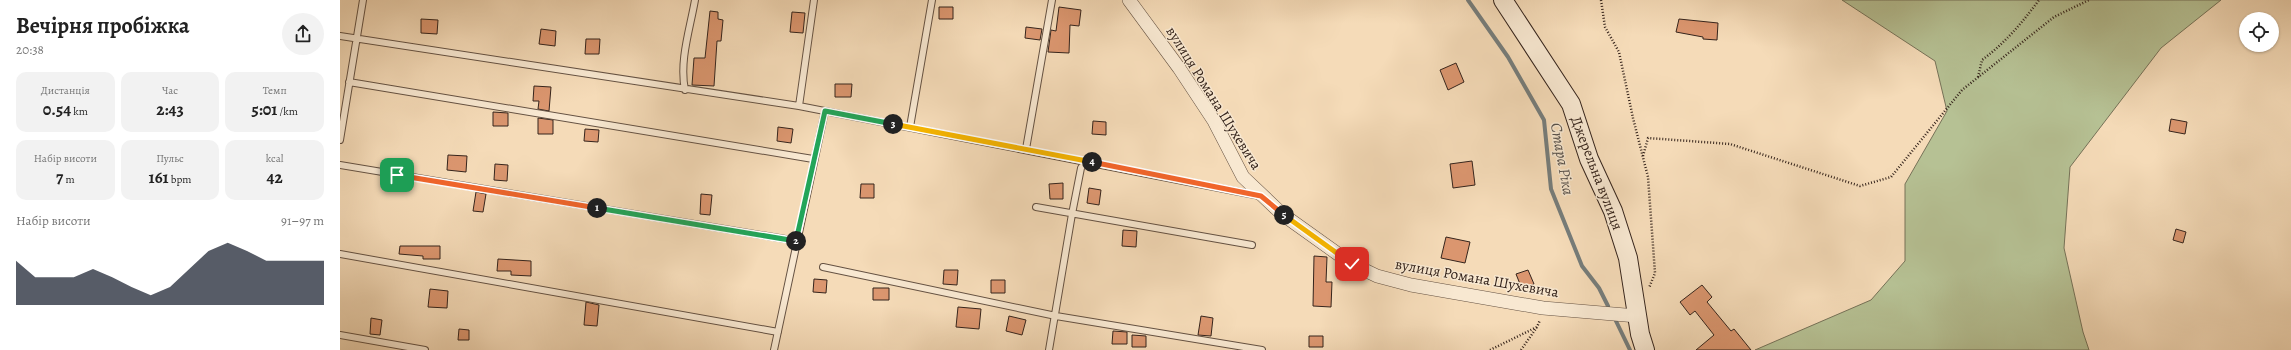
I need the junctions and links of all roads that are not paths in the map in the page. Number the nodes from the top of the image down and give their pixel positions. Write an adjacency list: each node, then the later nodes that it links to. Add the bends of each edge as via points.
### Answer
1 (363, 0): 9 (lane)
2 (695, 0): 11 (lane, via 684,60)
3 (814, 0): 12 (lane)
4 (932, 0): 14 (lane)
5 (1052, 0): 16 (lane)
6 (1129, 0): 20 (street, вулиця Романа Шухевича, via 1214,121 1243,177)
7 (1502, 0): 28 (street, Джерельна вулиця, via 1571,104 1589,159 1613,211 1628,258)
8 (340, 36): 9 (lane)
9 (356, 39): 10 (lane); 11 (lane)
10 (349, 82): 15 (lane); 17 (lane)
11 (685, 90): 12 (lane)
12 (799, 106): 13 (lane)
13 (825, 111): 14 (lane); 17 (lane)
14 (910, 127): 16 (lane)
15 (340, 140)
16 (1026, 150): 18 (lane)
17 (814, 159): 23 (lane)
18 (1086, 161): 20 (lane); 22 (lane, via 1081,168)
19 (340, 165): 23 (lane)
20 (1261, 196): 28 (street, вулиця Романа Шухевича, via 1352,264 1377,276 1411,285 1543,308)
21 (1036, 207): 22 (lane)
22 (1072, 214): 24 (lane); 27 (lane)
23 (797, 241): 29 (lane)
24 (1252, 245)
25 (340, 254): 29 (lane)
26 (823, 267): 27 (lane)
27 (1056, 316): 33 (lane); 34 (lane)
28 (1631, 316): 35 (street, Джерельна вулиця)
29 (778, 332): 32 (lane)
30 (340, 335): 31 (lane)
31 (425, 350)
32 (774, 350)
33 (1049, 350)
34 (1262, 350)
35 (1645, 350)

